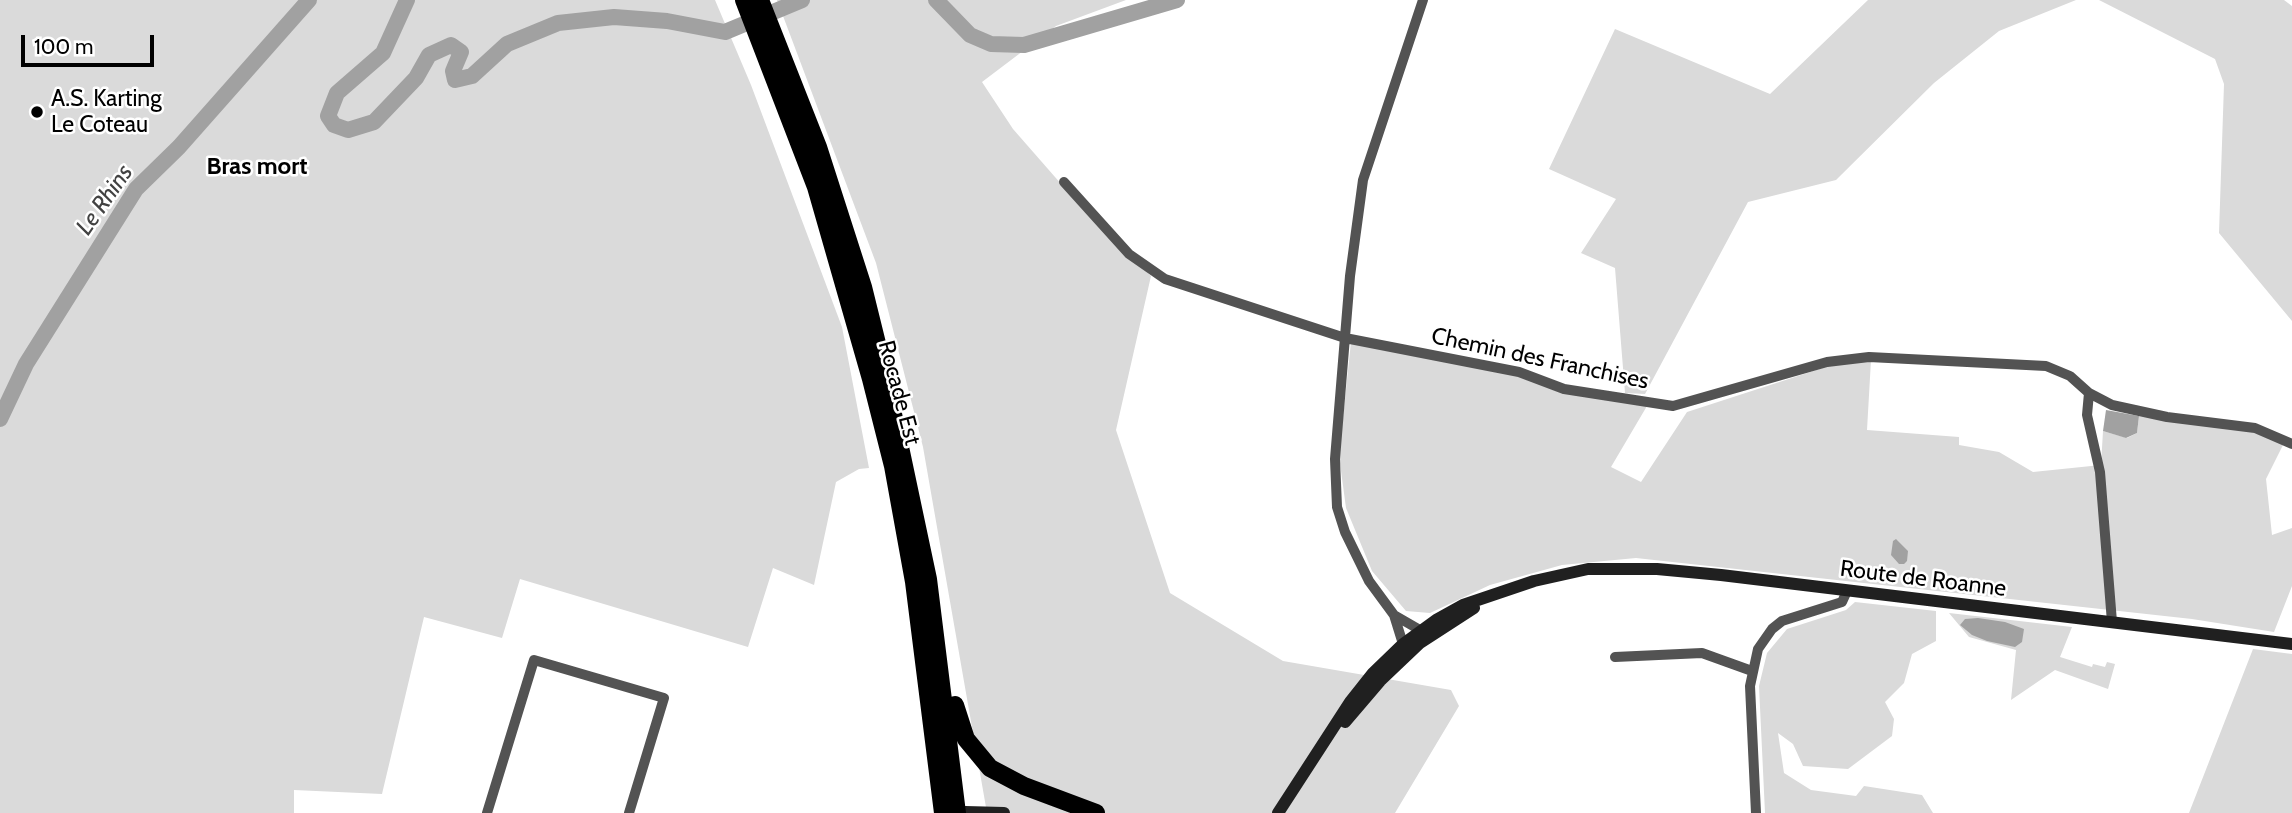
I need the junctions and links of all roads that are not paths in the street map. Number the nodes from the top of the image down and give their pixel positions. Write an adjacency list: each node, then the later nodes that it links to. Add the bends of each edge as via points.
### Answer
1 (744, 0): 4 (highway, Rocade Est)
2 (760, 0): 4 (highway, Rocade Est)
3 (1423, 0): 6 (street, via 1363,180)
4 (773, 51): 12 (highway, Rocade Est, via 818,147 863,288 906,464); 17 (highway, Rocade Est, via 816,187 892,466 914,582)
5 (1064, 182): 6 (street, Chemin des Franchises, via 1129,254 1165,279)
6 (1345, 338): 7 (street, Chemin des Franchises, via 1519,372 1564,389 1673,406 1828,362 1868,357 2046,366 2070,376); 10 (street, via 1335,458 1338,507 1356,559)
7 (2089, 393): 8 (street, Chemin des Franchises, via 2112,405 2167,417 2255,428); 11 (street, via 2087,415 2100,472)
8 (2292, 444)
9 (1847, 591): 11 (main road, Route de Roanne); 13 (main road, Route de Roanne, via 1657,569 1587,569 1463,605); 16 (street, via 1842,602 1794,615 1772,629 1758,649)
10 (1394, 615): 13 (street); 13 (street)
11 (2112, 622): 14 (main road, Route de Roanne)
12 (935, 624): 18 (highway, Rocade Est); 23 (highway, via 945,638 956,711 973,751 1007,778)
13 (1414, 642): 24 (main road, Route de Roanne, via 1373,673)
14 (2292, 644)
15 (1615, 657): 16 (street, via 1702,653)
16 (1752, 671): 25 (street)
17 (941, 808)
18 (961, 812): 21 (main road)
19 (487, 813): 20 (street, via 534,660 664,698)
20 (629, 813)
21 (988, 813): 22 (main road)
22 (1004, 813)
23 (1096, 813)
24 (1278, 813)
25 (1756, 813)

